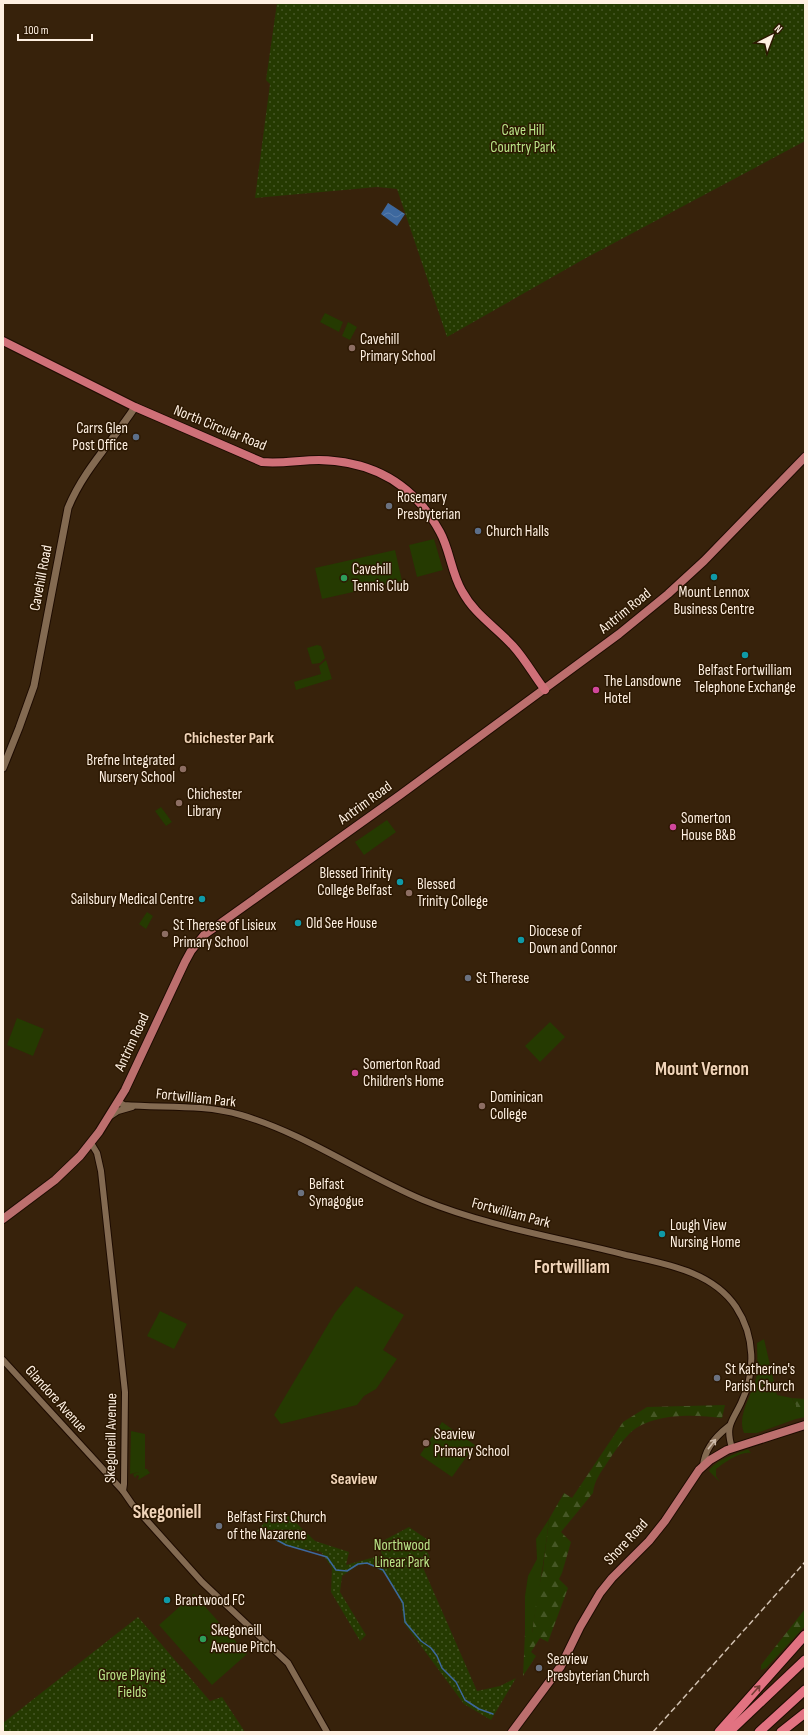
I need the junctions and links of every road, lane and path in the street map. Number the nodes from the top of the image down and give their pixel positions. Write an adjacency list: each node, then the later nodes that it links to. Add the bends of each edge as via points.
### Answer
1 (3, 341): 2 (highway, North Circular Road)
2 (135, 408): 4 (highway, North Circular Road, via 262,462 276,464 318,460 358,464 394,480 419,502 441,532 453,572 469,603 512,645); 5 (main road, Cavehill Road, via 91,465 68,508 34,686)
3 (805, 457): 4 (main road, Antrim Road, via 677,586)
4 (545, 690): 6 (main road, Antrim Road, via 204,935 185,962)
5 (3, 768)
6 (118, 1102): 7 (street, Fortwilliam Park); 8 (main road, Antrim Road)
7 (135, 1106): 8 (street, Fortwilliam Park, via 118,1111); 13 (street, Fortwilliam Park, via 190,1108 238,1114 297,1136 400,1190 452,1211 543,1236 638,1257 702,1277 729,1298 746,1325 750,1340 752,1366 742,1402)
8 (108, 1118): 9 (main road, Antrim Road)
9 (91, 1143): 10 (main road, Antrim Road, via 51,1183); 17 (street, Skegoneill Avenue, via 99,1161 124,1382)
10 (3, 1219)
11 (3, 1360): 16 (street, Glandore Avenue)
12 (805, 1425): 14 (main road, Shore Road)
13 (729, 1426): 14 (street); 15 (street, Fortwilliam Park, one-way to 13, via 705,1453)
14 (732, 1448): 15 (main road, Shore Road, via 721,1452)
15 (703, 1467): 24 (main road, Shore Road, via 649,1541 600,1593 561,1666)
16 (112, 1480): 17 (street); 18 (street, Glandore Avenue)
17 (124, 1481): 18 (street, Skegoneill Avenue)
18 (123, 1491): 23 (street, Skegoneill Avenue, via 202,1582 288,1664)
19 (805, 1635): 25 (highway, one-way to 19)
20 (805, 1660): 26 (highway)
21 (805, 1690): 27 (highway)
22 (805, 1713): 28 (highway)
23 (328, 1732)
24 (512, 1732)
25 (719, 1732)
26 (730, 1732)
27 (759, 1732)
28 (781, 1732)

